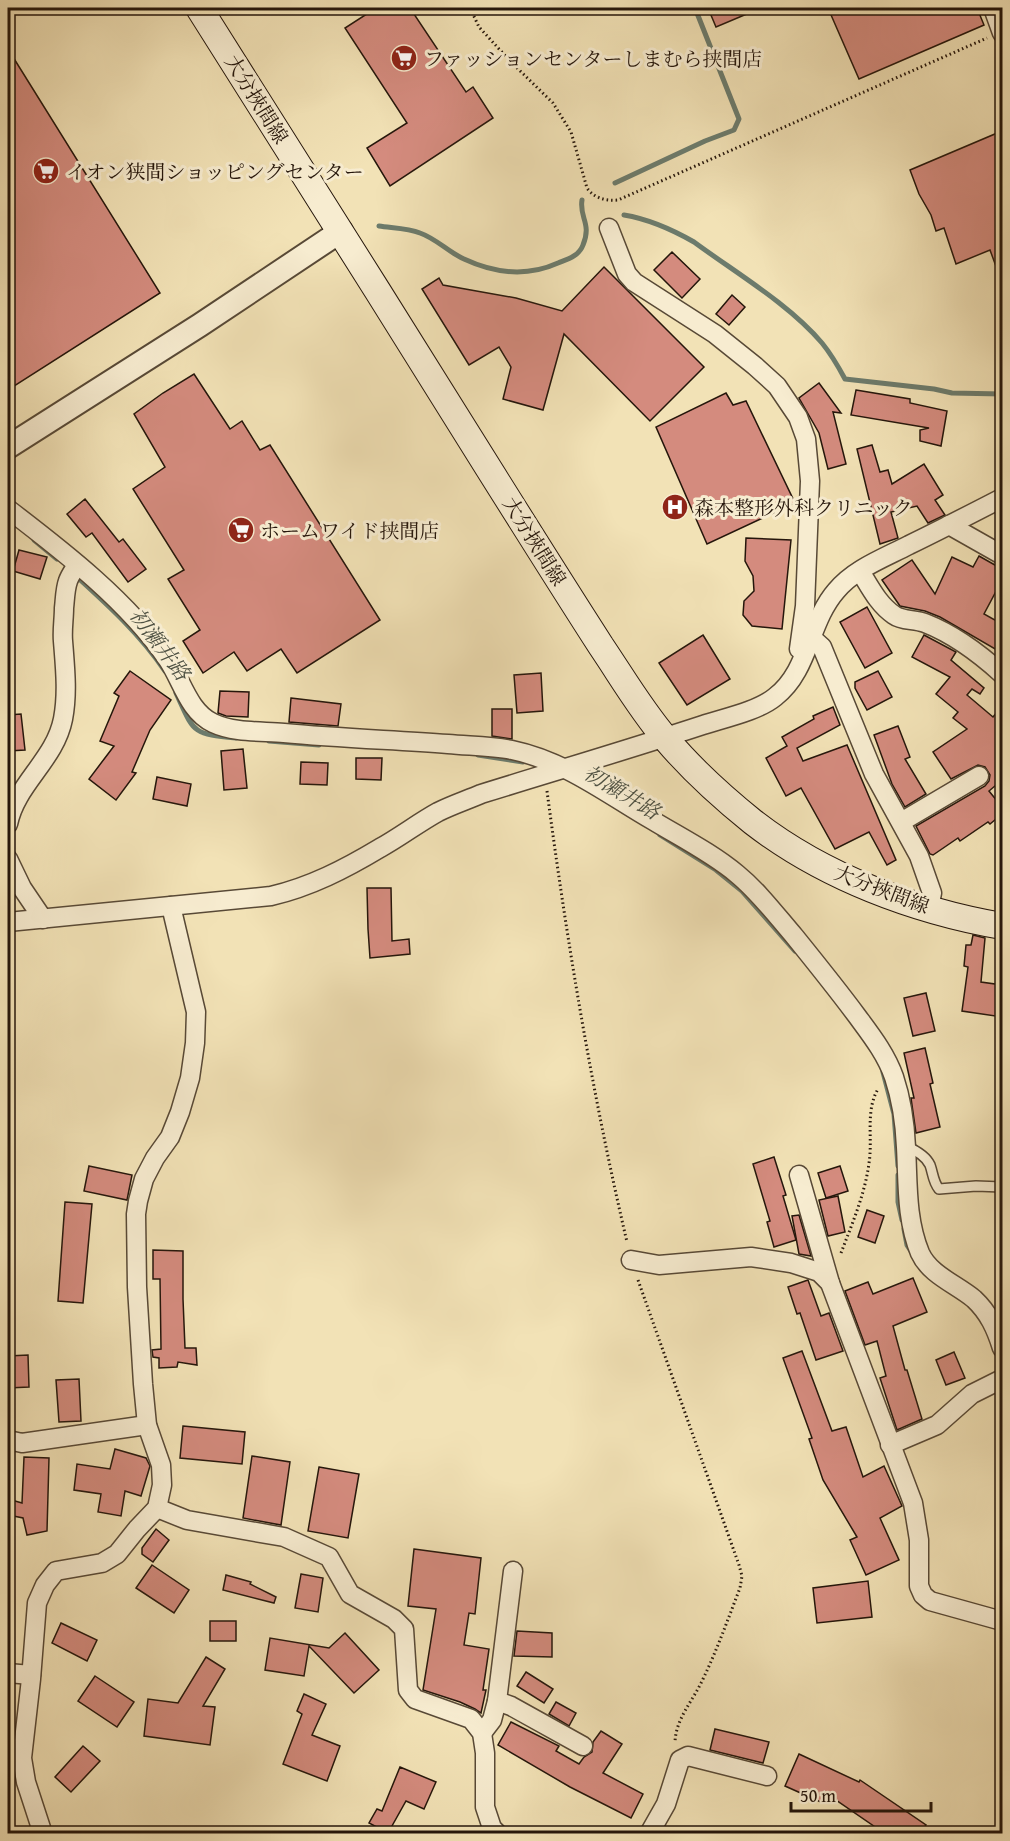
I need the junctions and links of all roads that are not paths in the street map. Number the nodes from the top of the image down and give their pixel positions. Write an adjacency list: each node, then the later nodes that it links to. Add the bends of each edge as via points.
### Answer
1 (199, 8): 5 (main road, 大分挾間線)
2 (993, 8): 3 (street)
3 (1002, 32)
4 (609, 228): 15 (street, via 634,282 715,334 746,359 777,386 798,417 806,439 810,481 806,606)
5 (341, 231): 6 (street); 16 (main road, 大分挾間線, via 577,609)
6 (8, 447)
7 (1002, 498): 9 (street)
8 (8, 508): 11 (street)
9 (949, 525): 10 (street); 12 (street)
10 (1002, 555)
11 (77, 565): 17 (street, via 135,620 170,663 191,703 217,725 509,749); 20 (street, via 66,589 65,706 61,730 55,745 16,800)
12 (860, 571): 13 (street, via 835,592); 14 (street, via 876,597 895,616 939,629)
13 (812, 638): 15 (street); 19 (street, via 822,647 874,774)
14 (1002, 674)
15 (793, 677): 16 (street, via 766,703)
16 (664, 738): 17 (street); 23 (main road, 大分挾間線, via 722,795 780,840 845,877)
17 (565, 768): 22 (street, via 454,804 348,867 307,886 271,896); 27 (street, via 728,867 751,886 834,985 881,1049 898,1092)
18 (979, 776): 19 (street)
19 (901, 822): 23 (street, via 932,893)
20 (8, 824)
21 (8, 859): 24 (street, via 21,888)
22 (171, 906): 24 (street); 34 (street, via 193,999 196,1029 190,1078 175,1127 149,1168 138,1201 138,1298)
23 (929, 908): 26 (main road, 大分挾間線)
24 (43, 919): 25 (street)
25 (8, 922)
26 (1002, 926)
27 (906, 1146): 29 (lane, via 929,1163 939,1189); 32 (street, via 908,1207 921,1255 927,1265 985,1311)
28 (800, 1175): 31 (street)
29 (1002, 1187)
30 (631, 1260): 31 (street, via 659,1265 752,1257 819,1272)
31 (830, 1283): 36 (street)
32 (1002, 1348)
33 (1002, 1379): 36 (street, via 972,1394 937,1425)
34 (147, 1425): 35 (street, via 22,1443); 37 (street, via 161,1465)
35 (8, 1440)
36 (890, 1445): 39 (street, via 915,1511 919,1586 923,1595 930,1601)
37 (157, 1508): 41 (street, via 117,1554 102,1563 56,1571 45,1585 37,1603); 43 (street, via 187,1520 284,1538 329,1557 350,1594 404,1629 408,1690 415,1699 471,1719)
38 (513, 1571): 42 (street)
39 (1002, 1621)
40 (8, 1673): 41 (street)
41 (31, 1675): 46 (street, via 22,1758)
42 (497, 1701): 43 (street, via 492,1720); 44 (street)
43 (482, 1733): 47 (street, via 485,1807 492,1828)
44 (583, 1746)
45 (767, 1776): 48 (street, via 688,1756 680,1760 666,1804)
46 (41, 1833)
47 (498, 1833)
48 (649, 1833)

